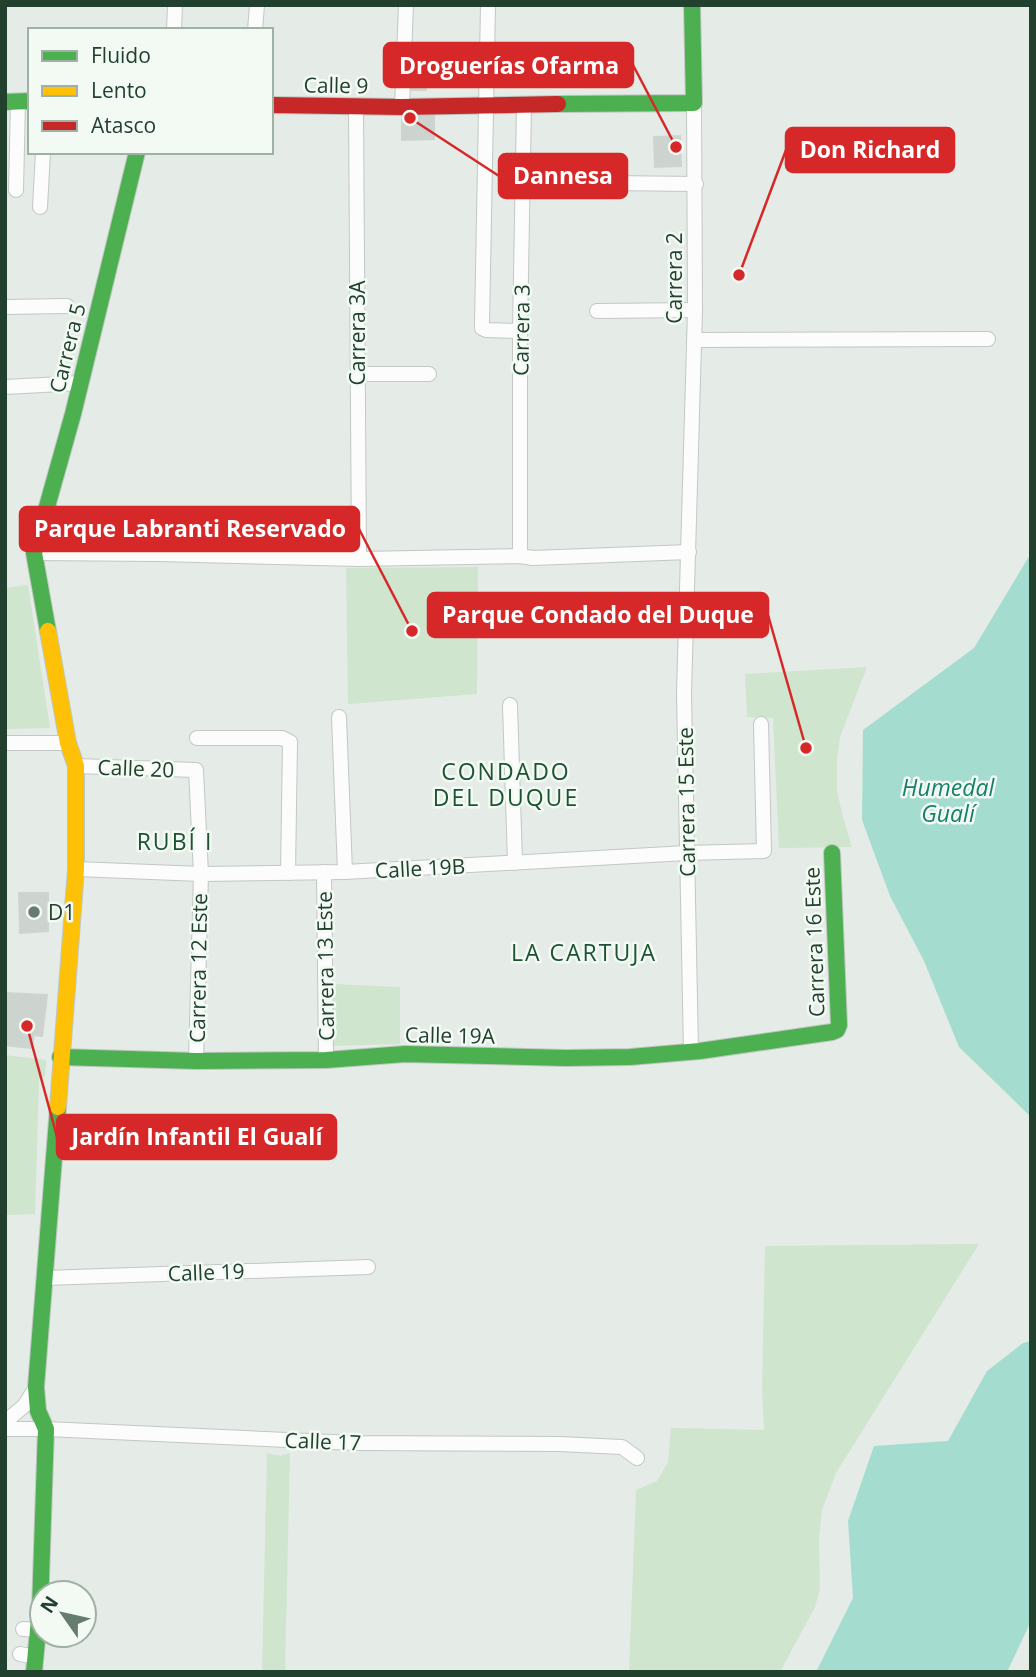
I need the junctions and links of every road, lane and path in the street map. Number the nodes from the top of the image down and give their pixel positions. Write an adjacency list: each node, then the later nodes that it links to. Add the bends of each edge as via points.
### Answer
1 (175, 5): 6 (street)
2 (257, 5): 7 (street)
3 (406, 5): 14 (street)
4 (488, 5): 12 (street, Carrera 3)
5 (692, 5): 9 (street, Carrera 2)
6 (174, 28)
7 (255, 28)
8 (18, 102): 19 (street)
9 (694, 103): 10 (street, Calle 9); 18 (street, Carrera 2)
10 (524, 104): 12 (street, Calle 9); 25 (street, Carrera 3)
11 (273, 105): 13 (street, Calle 9)
12 (486, 105): 14 (street, Calle 9); 25 (street, Carrera 3, via 482,328)
13 (356, 106): 14 (street, Calle 9); 28 (street, Carrera 3A)
14 (402, 107)
15 (43, 154): 20 (street)
16 (137, 154): 30 (street, Carrera 5)
17 (608, 183): 18 (street)
18 (696, 184): 23 (street, Carrera 2)
19 (16, 190)
20 (40, 207)
21 (66, 306): 22 (street)
22 (5, 307)
23 (695, 310): 24 (street); 27 (street, Carrera 2)
24 (597, 311)
25 (520, 331): 34 (street, Carrera 3)
26 (988, 338): 27 (street)
27 (695, 340): 32 (street, Carrera 2)
28 (357, 374): 29 (street); 35 (street, Carrera 3A)
29 (429, 374)
30 (80, 383): 31 (street); 33 (street, Carrera 5)
31 (5, 387)
32 (689, 552): 34 (street); 44 (street, Carrera 15 Este, via 684,693)
33 (34, 553): 35 (street); 41 (street)
34 (520, 556): 35 (street)
35 (359, 559)
36 (510, 705): 46 (street)
37 (339, 718): 49 (street, Carrera 13 Este)
38 (761, 724): 44 (street, Calle 19B, via 764,851)
39 (197, 738): 50 (street, via 289,742)
40 (5, 743): 41 (street)
41 (68, 743): 42 (street)
42 (76, 766): 43 (street, Calle 20); 47 (street)
43 (196, 771): 51 (street, Carrera 12 Este)
44 (687, 853): 46 (street, Calle 19B); 53 (street, Carrera 15 Este)
45 (832, 853): 52 (street, Carrera 16 Este)
46 (515, 863): 49 (street, Calle 19B)
47 (76, 869): 51 (street, Calle 19B); 54 (street)
48 (324, 872): 49 (street, Calle 19B); 50 (street, Calle 19B); 55 (street, Carrera 13 Este)
49 (345, 872)
50 (288, 873): 51 (street, Calle 19B)
51 (201, 874): 56 (street, Carrera 12 Este)
52 (837, 1030): 53 (street, Calle 19A)
53 (691, 1052): 55 (street, Calle 19A, via 566,1058 405,1054)
54 (61, 1057): 56 (street, Calle 19A); 58 (street)
55 (326, 1060): 56 (street, Calle 19A)
56 (196, 1061)
57 (368, 1267): 58 (street, Calle 19)
58 (45, 1278): 59 (street)
59 (36, 1387): 60 (street, via 25,1405); 62 (street, via 38,1411)
60 (5, 1422)
61 (5, 1429): 62 (street, Calle 17)
62 (46, 1429): 63 (street, Calle 17, via 354,1443 622,1447); 64 (street, via 44,1514)
63 (637, 1458)
64 (30, 1661)

